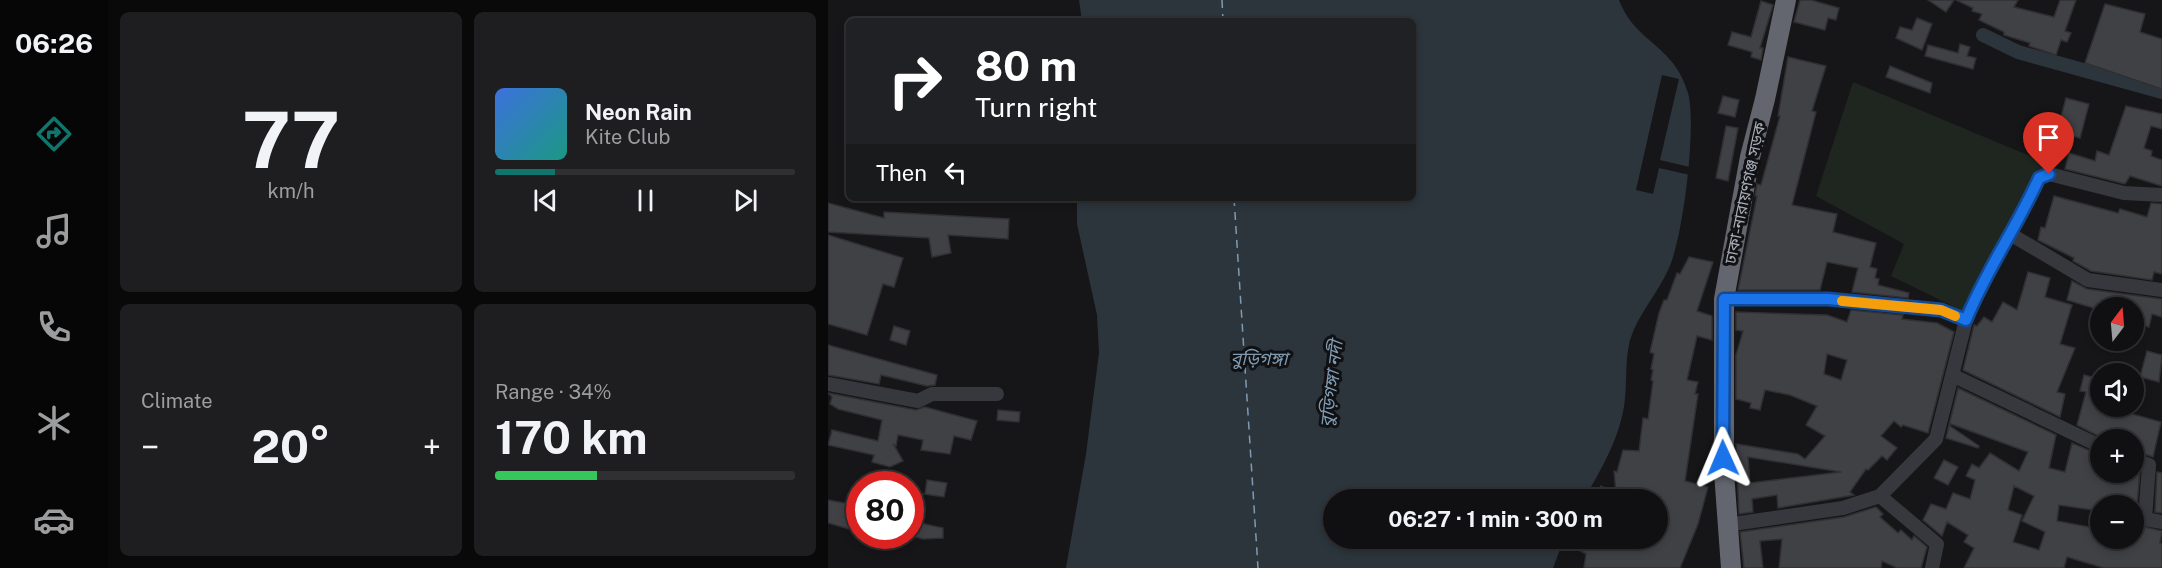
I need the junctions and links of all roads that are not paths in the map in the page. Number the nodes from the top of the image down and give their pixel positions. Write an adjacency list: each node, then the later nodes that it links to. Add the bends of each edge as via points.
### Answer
1 (1786, 0): 5 (highway, ঢাকা-নারায়ণগঞ্জ সড়ক, via 1750,157)
2 (2162, 195): 3 (street, via 2124,193 2049,174 2039,178)
3 (2010, 234): 4 (street, via 2088,280); 6 (street, via 1980,284)
4 (2162, 290)
5 (1724, 299): 6 (street, via 1828,299 1941,310); 14 (highway, ঢাকা-নারায়ণগঞ্জ সড়ক)
6 (1966, 320): 7 (street)
7 (1953, 375): 10 (street); 12 (street, via 1936,439)
8 (828, 384): 9 (street, via 918,401 932,394)
9 (997, 394)
10 (2090, 441)
11 (2144, 463): 13 (street, via 2149,465 2145,519)
12 (1880, 496): 14 (street, via 1843,508); 16 (street, via 1937,544)
13 (2162, 522)
14 (1726, 525): 15 (highway, ঢাকা-নারায়ণগঞ্জ সড়ক)
15 (1731, 568)
16 (1932, 568)

